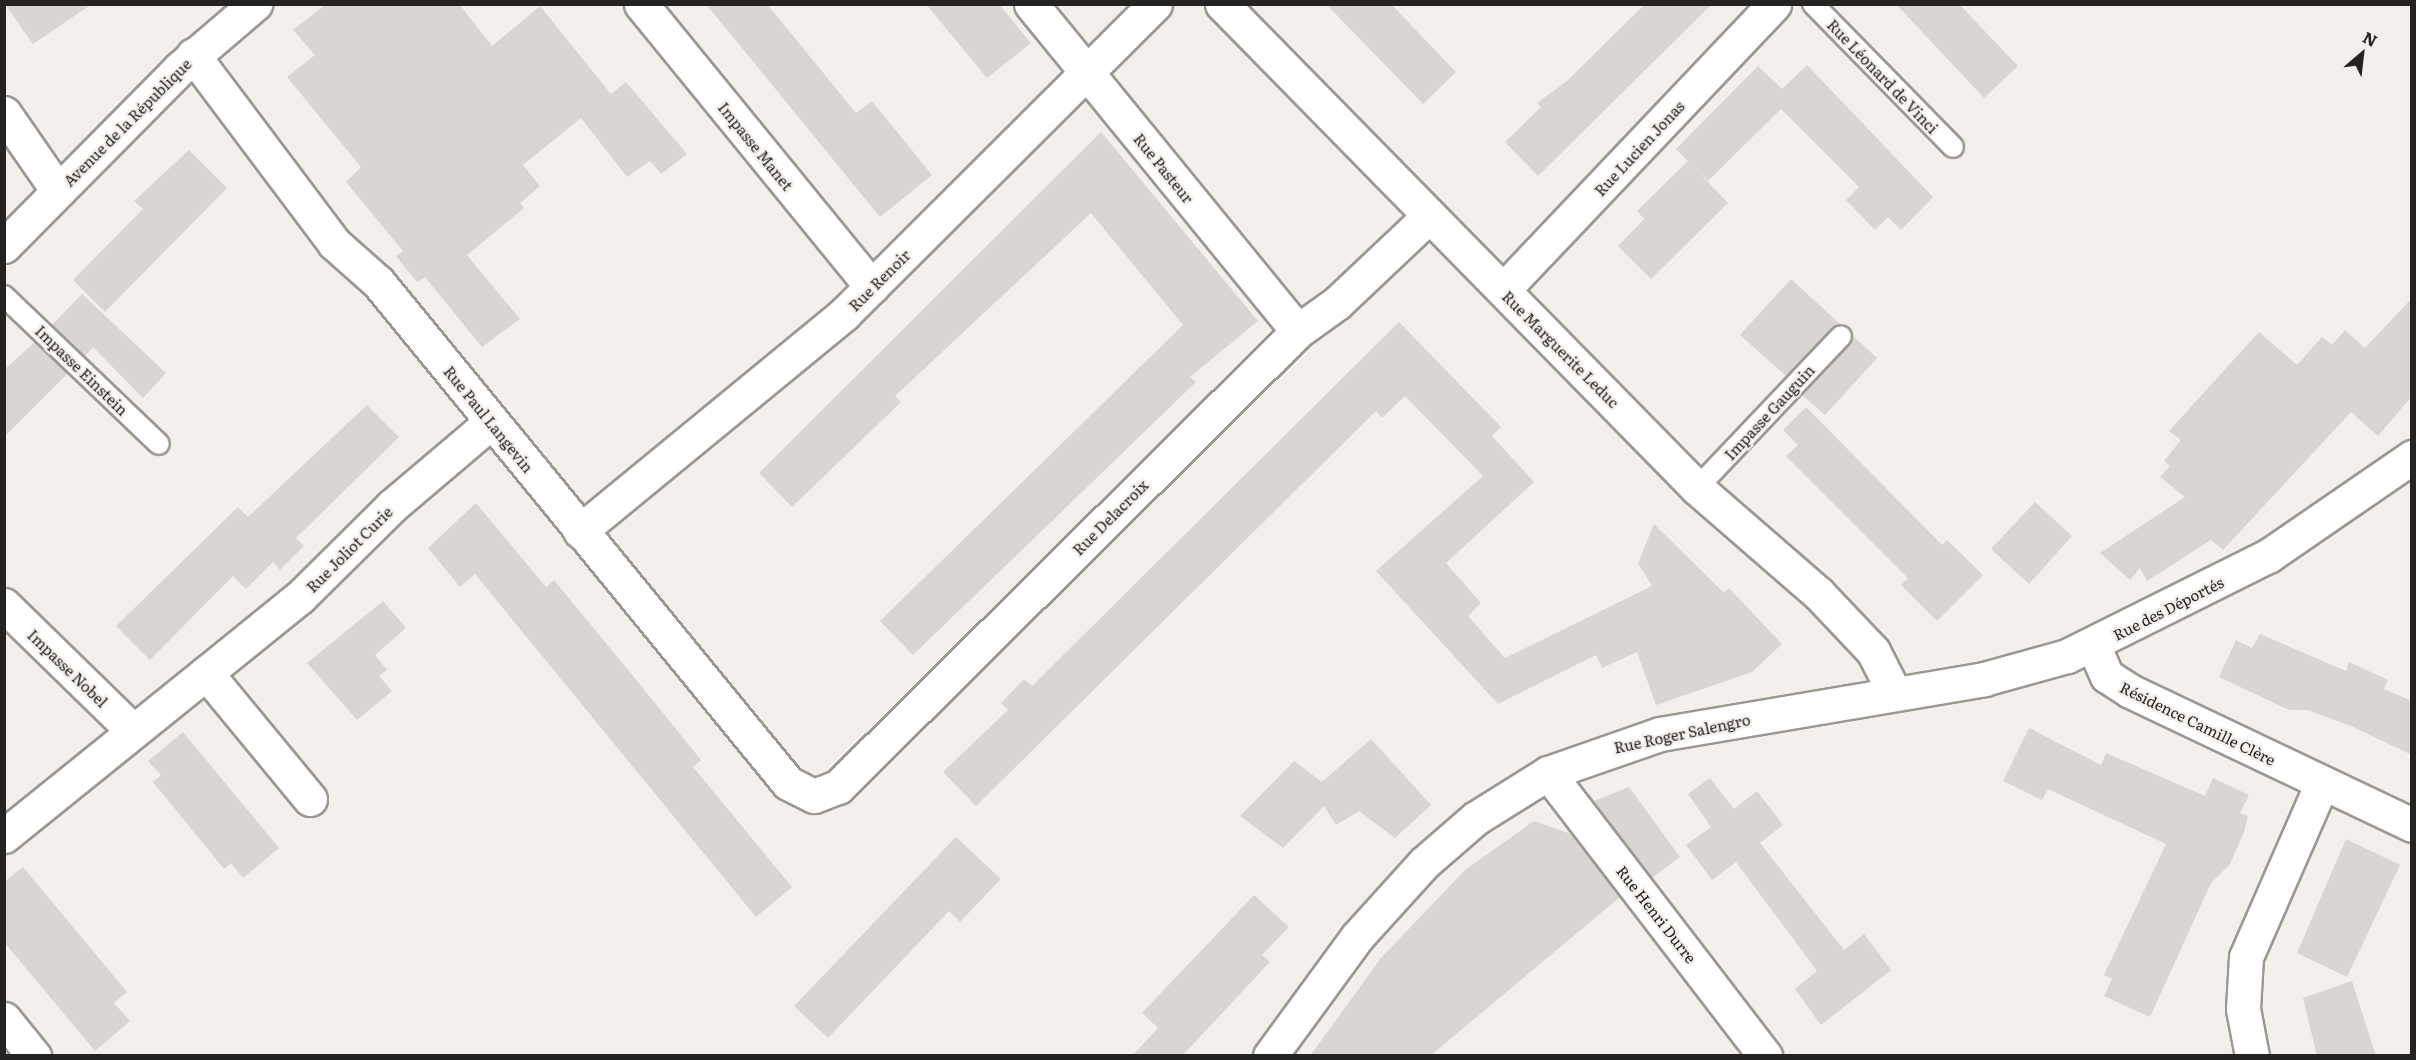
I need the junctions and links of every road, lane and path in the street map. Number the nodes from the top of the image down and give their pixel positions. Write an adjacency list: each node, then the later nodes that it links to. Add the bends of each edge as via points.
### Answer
1 (255, 4): 8 (street, Avenue de la République)
2 (641, 4): 15 (street, Impasse Manet)
3 (1031, 4): 9 (street, Rue Pasteur)
4 (1155, 4): 9 (street, Rue Renoir)
5 (1222, 4): 13 (street, Rue Marguerite Leduc)
6 (1774, 4): 16 (street, Rue Lucien Jonas)
7 (1813, 4): 11 (lane, Rue Léonard de Vinci)
8 (193, 55): 12 (street, Avenue de la République); 20 (street, Rue Paul Langevin, via 276,158 297,197 342,251 378,282)
9 (1086, 73): 15 (street, Rue Renoir); 18 (street, Rue Pasteur)
10 (4, 113): 12 (street)
11 (1953, 147)
12 (58, 191): 14 (street, Avenue de la République)
13 (1429, 216): 16 (street, Rue Marguerite Leduc); 18 (street, Rue Delacroix, via 1336,303)
14 (4, 246)
15 (872, 287): 24 (street, Rue Renoir)
16 (1503, 290): 23 (street, Rue Marguerite Leduc)
17 (4, 296): 21 (lane, Impasse Einstein)
18 (1298, 331): 31 (street, Rue Delacroix, via 838,787 814,796)
19 (1841, 336): 23 (lane, Impasse Gauguin)
20 (491, 422): 24 (street, Rue Paul Langevin); 27 (street, Rue Joliot Curie, via 407,493 300,597)
21 (159, 444)
22 (2412, 457): 26 (street, Rue des Déportés, via 2293,542)
23 (1697, 488): 28 (street, Rue Marguerite Leduc, via 1862,638 1888,674)
24 (580, 531): 31 (street, Rue Paul Langevin)
25 (4, 605): 29 (street, Impasse Nobel)
26 (2093, 645): 28 (street, Rue des Déportés, via 1984,680); 32 (street, Résidence Camille Clère, via 2116,684)
27 (206, 673): 29 (street, Rue Joliot Curie); 33 (street)
28 (1895, 694): 30 (street, Rue Roger Salengro, via 1660,734)
29 (132, 730): 35 (street, Rue Joliot Curie)
30 (1548, 773): 38 (street, Rue Roger Salengro, via 1476,818 1424,863 1357,937); 39 (street, Rue Henri Durre)
31 (788, 783)
32 (2322, 783): 34 (street, Résidence Camille Clère); 40 (street, via 2246,957 2243,1009)
33 (310, 799)
34 (2412, 825)
35 (4, 836)
36 (4, 1019): 37 (street)
37 (34, 1056)
38 (1270, 1056)
39 (1765, 1056)
40 (2252, 1056)

